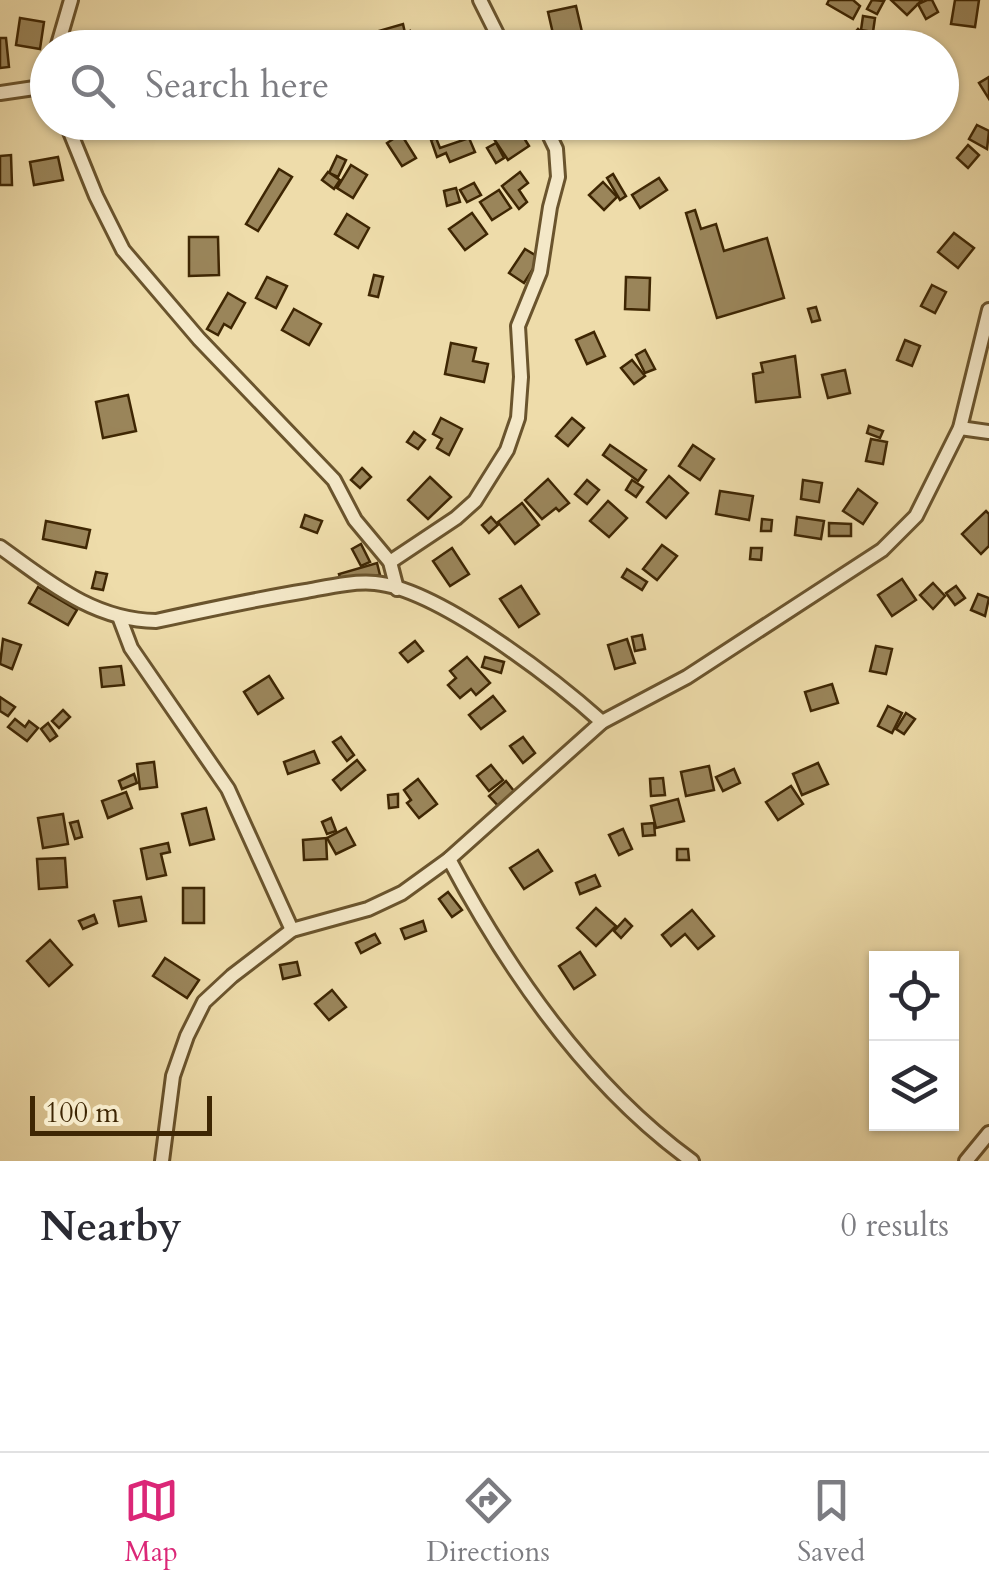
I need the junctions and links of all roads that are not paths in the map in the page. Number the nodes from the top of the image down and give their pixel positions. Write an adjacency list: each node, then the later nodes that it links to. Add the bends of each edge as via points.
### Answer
1 (72, 0): 3 (street)
2 (480, 0): 4 (street)
3 (63, 30)
4 (495, 30)
5 (30, 89): 6 (street)
6 (0, 93)
7 (73, 140): 13 (street, via 124,250 334,480)
8 (552, 140): 13 (street, via 558,177 540,272 518,326 519,404 508,450 476,502)
9 (989, 310): 10 (street)
10 (960, 428): 11 (street); 16 (street, via 916,516 882,550 687,678)
11 (989, 432)
12 (0, 548): 15 (street, via 83,605)
13 (390, 562): 14 (street)
14 (397, 588): 15 (street, via 326,588 156,622); 16 (street, via 457,616 558,682)
15 (120, 619): 18 (street, via 131,648 228,790)
16 (602, 722): 17 (street)
17 (449, 858): 18 (street, via 368,909); 21 (street, via 485,926 558,1027 611,1089)
18 (292, 930): 20 (street, via 204,1002 172,1076)
19 (989, 1132): 22 (street)
20 (162, 1161)
21 (692, 1161)
22 (966, 1161)

